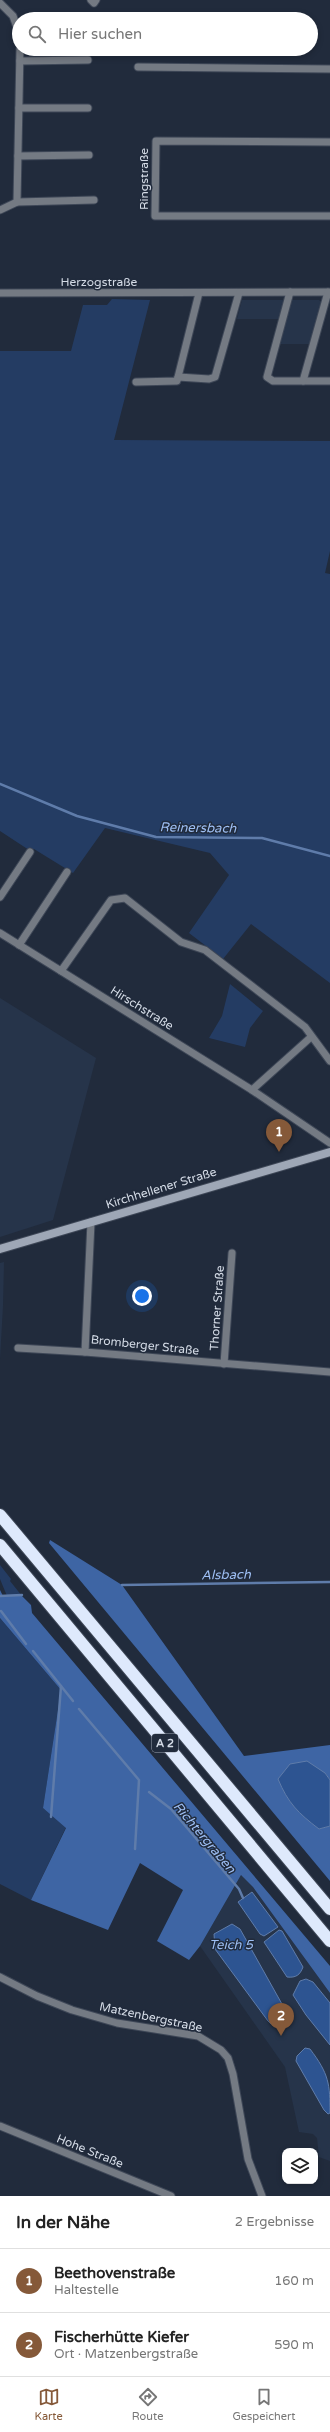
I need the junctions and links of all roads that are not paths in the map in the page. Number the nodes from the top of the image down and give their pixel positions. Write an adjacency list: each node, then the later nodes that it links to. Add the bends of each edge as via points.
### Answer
1 (91, 0): 2 (street, via 94,3)
2 (96, 0)
3 (0, 3): 4 (street)
4 (12, 15)
5 (20, 56): 7 (street)
6 (88, 60): 7 (street)
7 (20, 61): 10 (street)
8 (138, 67): 9 (street)
9 (330, 69)
10 (19, 108): 11 (street); 14 (street)
11 (88, 108)
12 (330, 142): 18 (street, Ringstraße, via 156,141 155,216)
13 (89, 155): 14 (street)
14 (18, 156): 16 (street)
15 (94, 200): 16 (street)
16 (17, 202): 17 (street)
17 (0, 210)
18 (330, 216)
19 (290, 292): 20 (street, Herzogstraße); 23 (street, Herzogstraße); 25 (street, via 267,376 273,381)
20 (329, 292): 25 (street, Herzogstraße)
21 (0, 293): 22 (street, Herzogstraße)
22 (199, 293): 23 (street, Herzogstraße); 24 (street)
23 (239, 293): 24 (street, via 215,377)
24 (178, 377): 27 (street, via 177,381)
25 (303, 381): 26 (street)
26 (330, 381)
27 (136, 382)
28 (30, 852): 30 (street)
29 (67, 872): 32 (street)
30 (0, 898)
31 (0, 933): 32 (street, Hirschstraße)
32 (19, 945): 33 (street, Hirschstraße)
33 (61, 971): 34 (street, via 111,900 125,898 181,942 205,950 304,1027); 36 (street, Hirschstraße)
34 (311, 1037): 35 (street); 36 (street)
35 (330, 1061)
36 (252, 1090): 37 (street, Hirschstraße)
37 (330, 1143)
38 (330, 1152): 39 (main road, Kirchhellener Straße)
39 (91, 1222): 40 (main road, Kirchhellener Straße); 43 (street, Bromberger Straße)
40 (0, 1249)
41 (232, 1253): 44 (street, Thorner Straße)
42 (18, 1348): 43 (street)
43 (85, 1352): 44 (street, Bromberger Straße)
44 (224, 1364): 45 (street, Bromberger Straße)
45 (330, 1372)
46 (0, 1515): 48 (highway, A 2)
47 (0, 1545): 49 (highway, A 2)
48 (330, 1909)
49 (330, 1940)
50 (0, 1977): 53 (street, Matzenbergstraße, via 72,2010 117,2023 198,2036 221,2050 228,2058 233,2074 248,2159)
51 (0, 2126): 52 (street, Hohe Straße)
52 (171, 2196)
53 (262, 2196)

